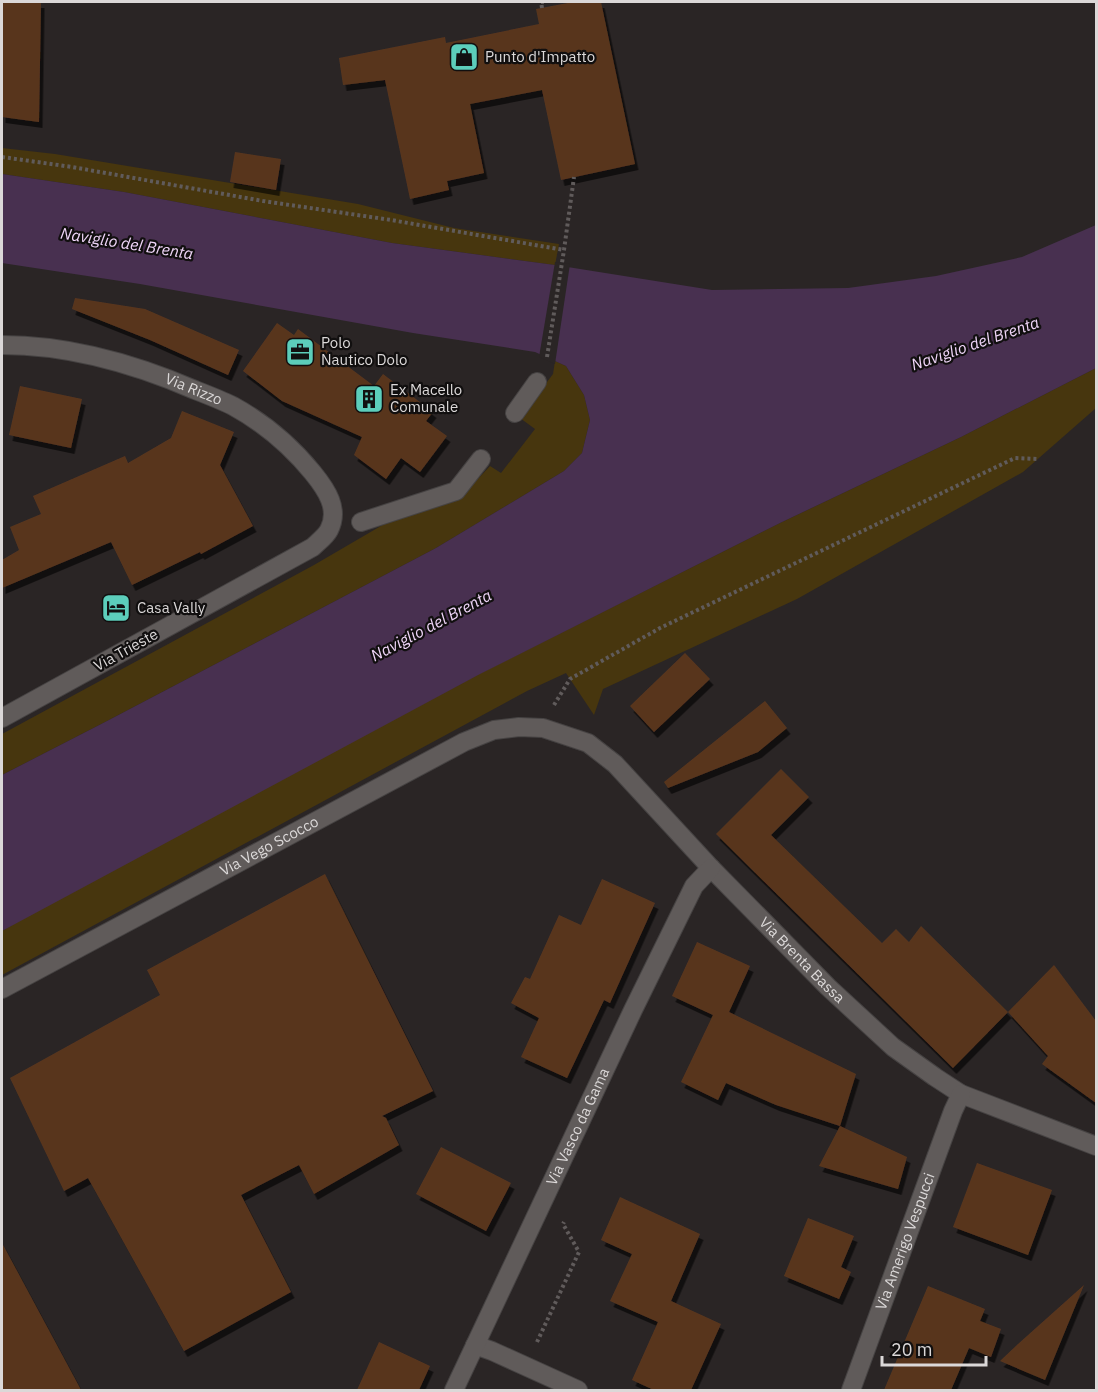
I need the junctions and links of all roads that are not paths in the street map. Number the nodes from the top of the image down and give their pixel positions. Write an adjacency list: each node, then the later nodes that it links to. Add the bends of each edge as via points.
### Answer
1 (2, 345): 5 (street, Via Rizzo, via 51,348 97,357 171,380 233,406 297,453 325,487 333,506)
2 (537, 382): 3 (street)
3 (514, 413)
4 (480, 459): 6 (street, via 456,491)
5 (332, 518): 7 (street, Via Trieste, via 329,531 314,547)
6 (361, 522)
7 (2, 718)
8 (543, 728): 9 (street, Via Brenta Bassa, via 588,743 615,764); 10 (street, Via Vego Scocco, via 494,730 464,742)
9 (711, 868): 11 (street, Via Brenta Bassa, via 892,1047); 13 (street, Via Vasco da Gama, via 694,886 643,989)
10 (2, 989)
11 (961, 1094): 12 (street, Via Brenta Bassa); 16 (street, Via Amerigo Vespucci)
12 (1096, 1146)
13 (475, 1345): 14 (street, Via Vasco da Gama); 15 (street)
14 (454, 1390)
15 (578, 1390)
16 (851, 1390)

